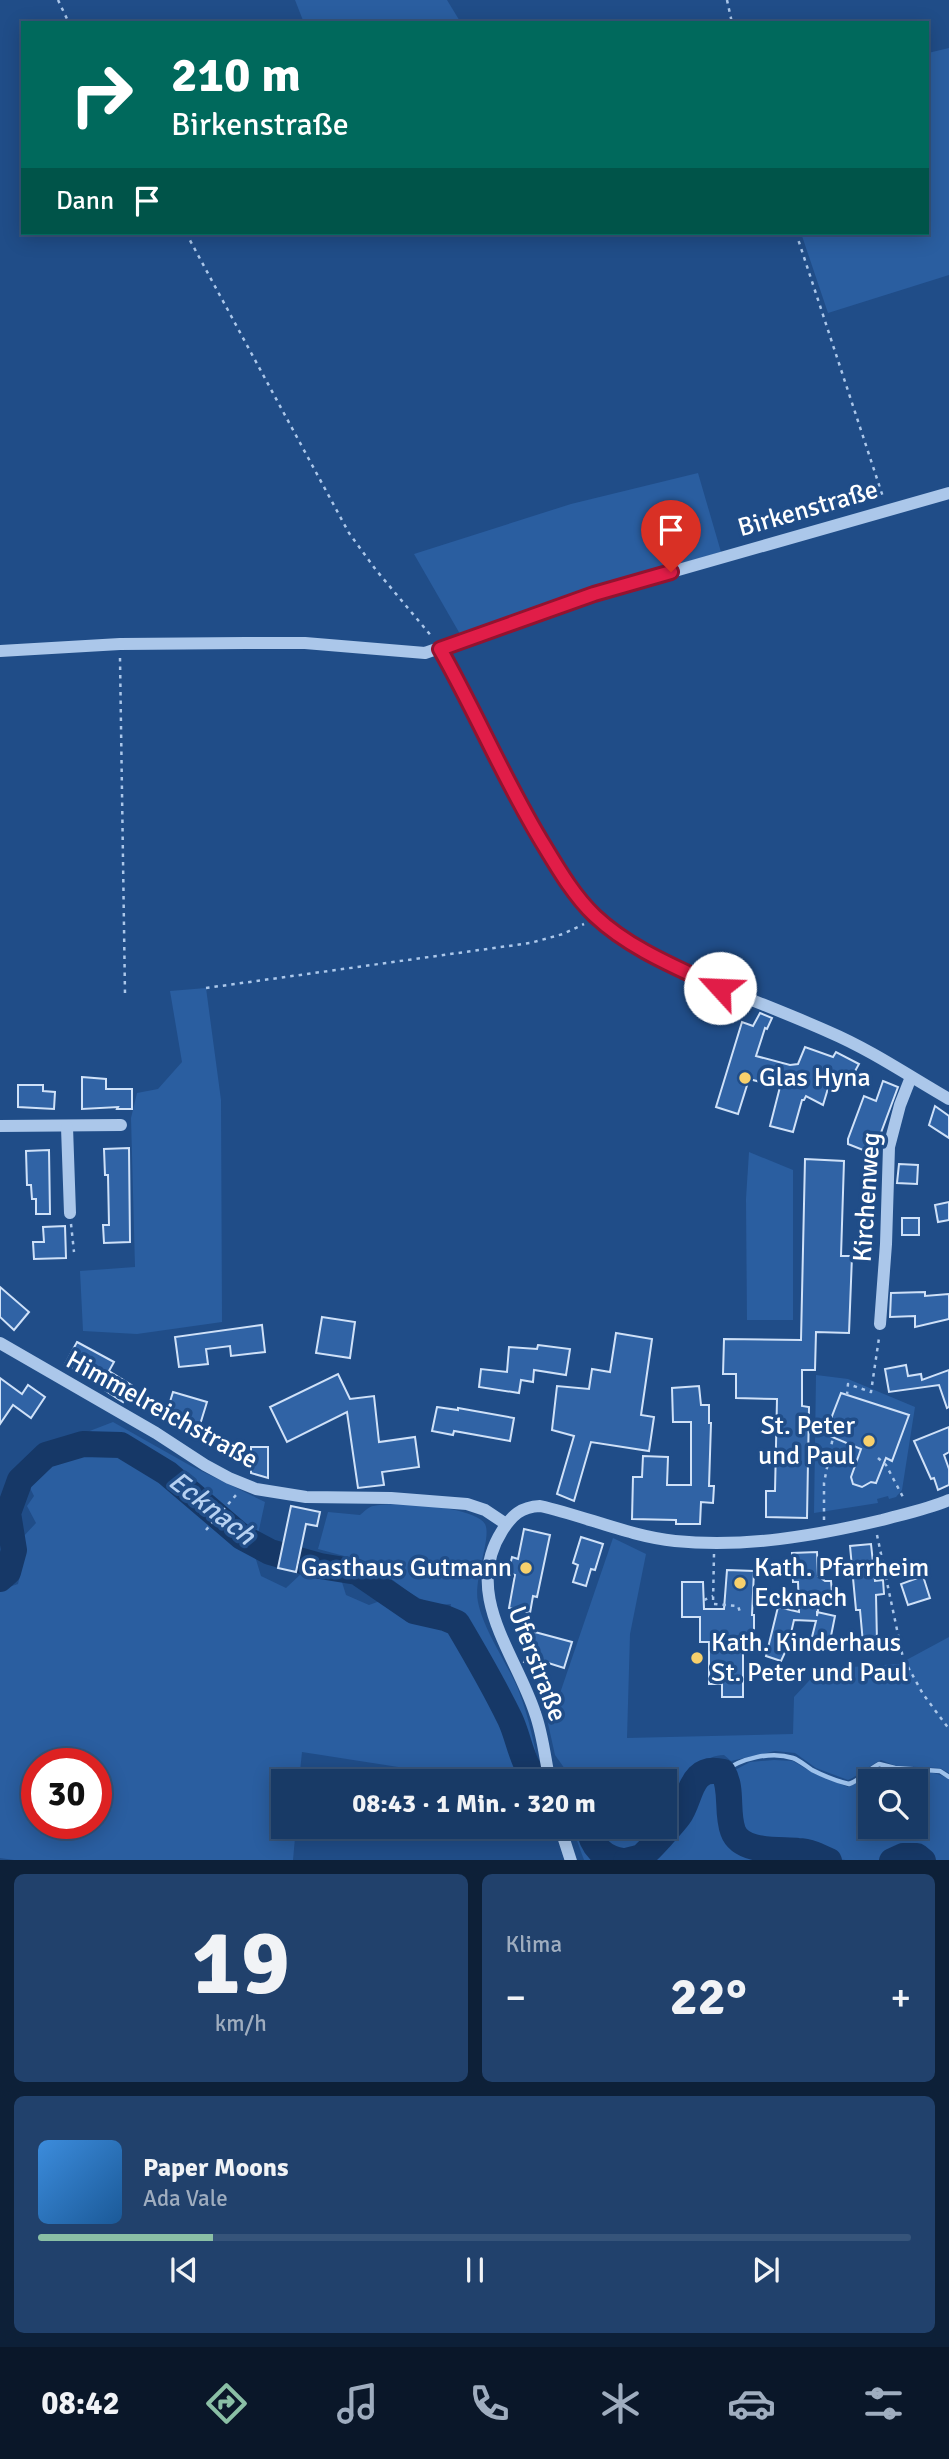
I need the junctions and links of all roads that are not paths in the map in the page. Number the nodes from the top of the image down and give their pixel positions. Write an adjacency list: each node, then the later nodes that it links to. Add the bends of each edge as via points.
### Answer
1 (949, 493): 2 (street, Birkenstraße, via 594,594)
2 (440, 649): 3 (street, Birkenstraße, via 425,653 305,643 120,644); 4 (street, via 534,829 576,895 596,917 638,947 720,988 830,1032)
3 (0, 651)
4 (912, 1077): 5 (street); 10 (street, Kirchenweg, via 889,1147)
5 (949, 1099)
6 (121, 1125): 8 (street)
7 (0, 1126): 8 (street)
8 (67, 1127): 9 (street)
9 (70, 1213)
10 (880, 1324)
11 (2, 1347): 13 (street, Himmelreichstraße, via 205,1465 256,1489 306,1497 467,1504)
12 (949, 1500): 13 (street, via 826,1533 767,1541 674,1541 540,1506 526,1507)
13 (506, 1524): 14 (street, Uferstraße, via 492,1552 489,1602 536,1714)
14 (548, 1769)
15 (564, 1839): 16 (street)
16 (571, 1860)

